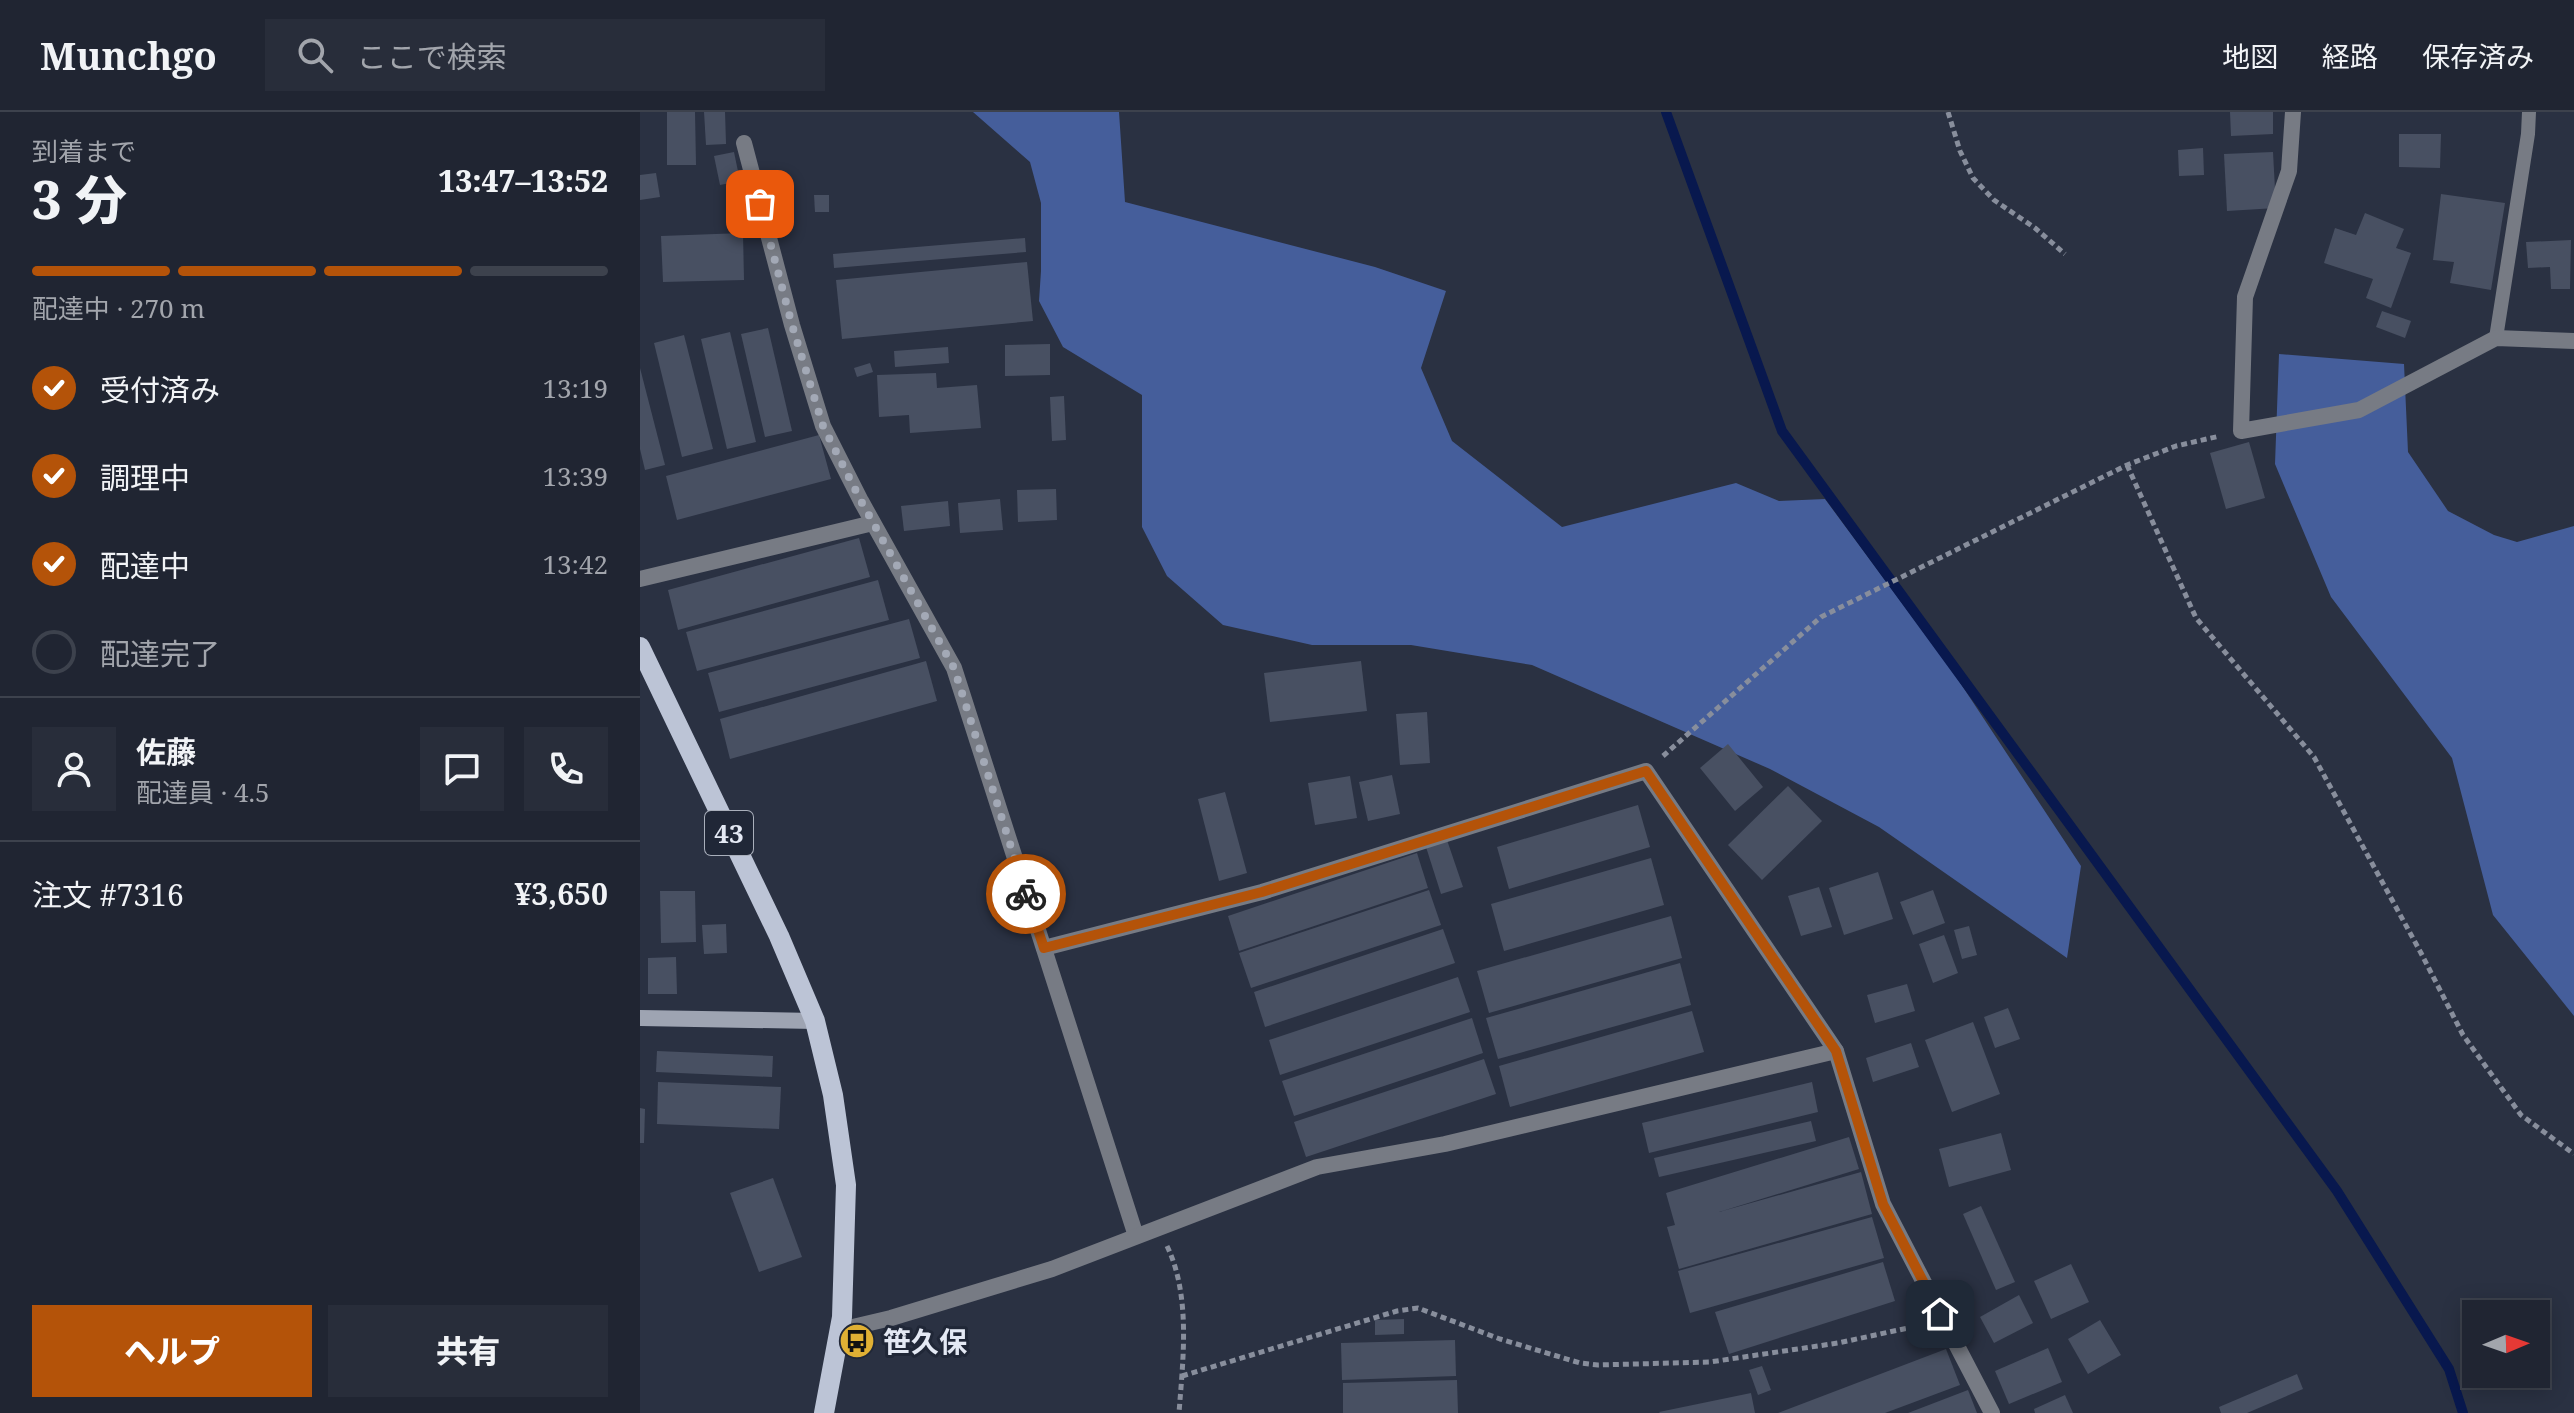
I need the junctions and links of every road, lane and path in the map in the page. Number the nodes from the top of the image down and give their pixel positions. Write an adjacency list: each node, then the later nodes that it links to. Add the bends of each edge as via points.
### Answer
1 (1948, 112): 5 (path, via 1973,178)
2 (2293, 112): 8 (street, via 2289,171 2245,297)
3 (2529, 112): 6 (lane)
4 (744, 143): 10 (street, via 823,426)
5 (2065, 254)
6 (2496, 338): 7 (street); 8 (street, via 2359,410)
7 (2574, 341)
8 (2241, 431): 9 (path, via 2176,446)
9 (2127, 465): 13 (path, via 1821,617); 18 (path, via 2196,618 2314,757 2463,1035 2521,1115)
10 (873, 523): 11 (street); 14 (street, via 954,668)
11 (640, 579)
12 (640, 647): 16 (main road, 43)
13 (1646, 771): 14 (street, via 1262,892); 17 (street)
14 (1044, 948): 20 (street)
15 (640, 1018): 16 (street)
16 (815, 1021): 22 (main road, 43, via 846,1185)
17 (1836, 1051): 19 (street, via 1445,1144 1317,1167); 21 (street, via 1883,1204)
18 (2574, 1154)
19 (1157, 1228): 20 (street); 23 (path, via 1174,1262 1183,1308)
20 (1136, 1236): 22 (street, via 1052,1269)
21 (1940, 1314): 23 (path, via 1922,1325 1838,1343 1710,1362 1598,1365 1500,1339 1418,1308); 26 (street)
22 (840, 1330): 24 (main road, 43)
23 (1182, 1376): 25 (path)
24 (824, 1413)
25 (1179, 1413)
26 (1992, 1413)

